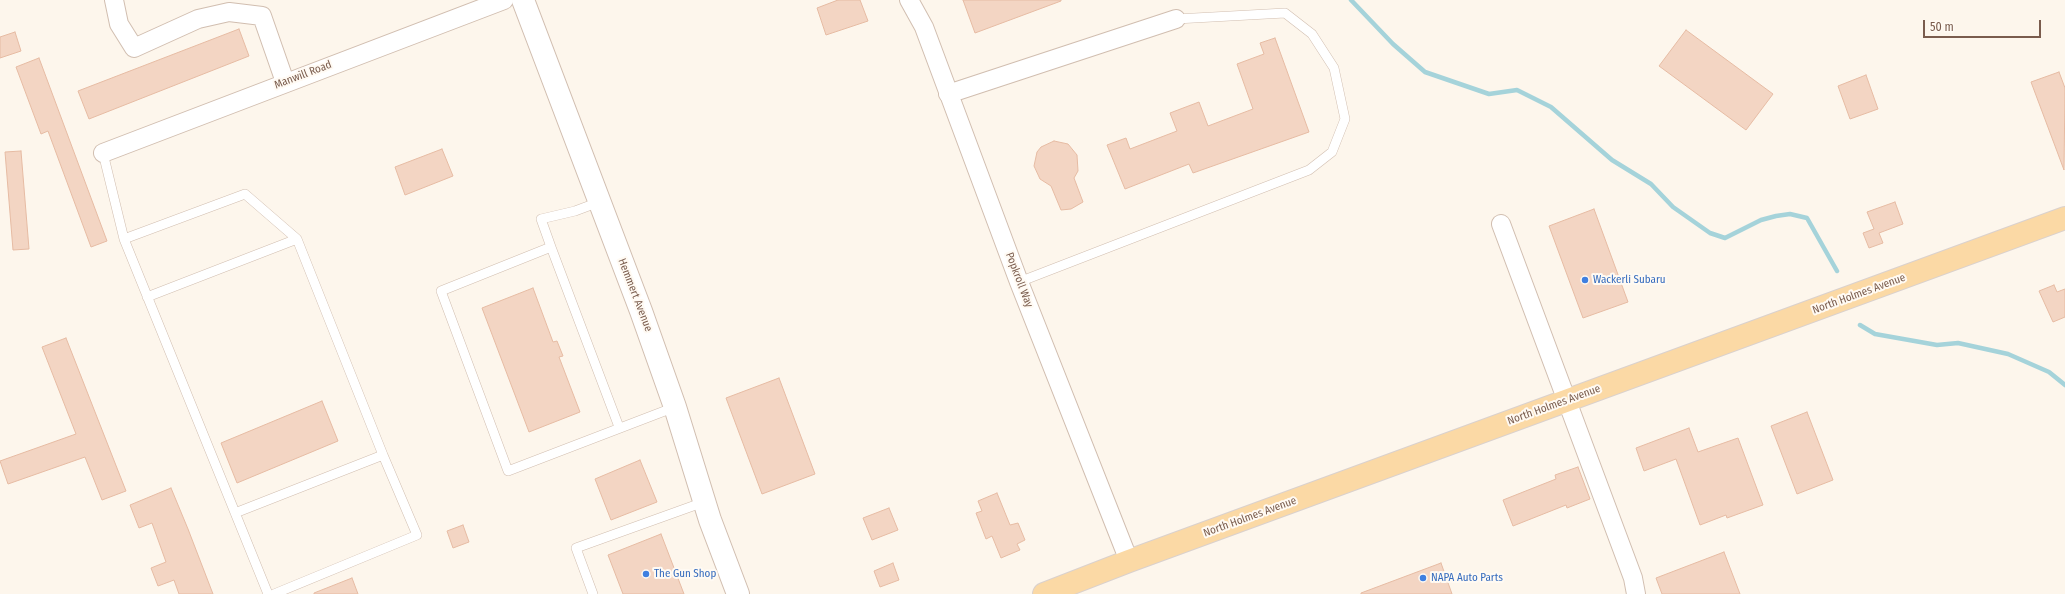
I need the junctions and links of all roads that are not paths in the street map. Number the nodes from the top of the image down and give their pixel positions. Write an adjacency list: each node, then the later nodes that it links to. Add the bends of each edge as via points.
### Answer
1 (114, 0): 5 (street, via 119,24 134,48 198,19)
2 (504, 0): 7 (street, Manwill Road)
3 (523, 0): 10 (street, Hemmert Avenue)
4 (909, 0): 8 (street, Popkroll Way, via 924,27)
5 (259, 8): 7 (street)
6 (1176, 19): 8 (street); 16 (lane, via 1285,13 1312,34 1334,68 1345,120 1332,152 1309,170)
7 (285, 82): 9 (street, Manwill Road)
8 (948, 94): 16 (street, Popkroll Way)
9 (103, 153): 13 (lane)
10 (599, 202): 15 (lane, via 541,219); 19 (street, Hemmert Avenue)
11 (2065, 218): 18 (main road, North Holmes Avenue)
12 (1501, 224): 18 (street)
13 (124, 239): 14 (lane, via 245,194); 17 (lane)
14 (297, 239): 17 (lane); 21 (lane)
15 (552, 247): 20 (lane); 20 (lane, via 441,291 494,435 508,471)
16 (1019, 282): 24 (street, Popkroll Way)
17 (147, 297): 23 (lane)
18 (1566, 401): 24 (main road, North Holmes Avenue); 30 (street)
19 (675, 407): 20 (lane); 22 (street, Hemmert Avenue)
20 (619, 427)
21 (383, 455): 23 (lane); 26 (lane, via 417,536)
22 (704, 502): 27 (lane, via 576,548); 28 (street, Hemmert Avenue)
23 (235, 513): 25 (lane)
24 (1129, 561): 29 (main road, North Holmes Avenue)
25 (268, 594)
26 (274, 594)
27 (593, 594)
28 (738, 594)
29 (1044, 594)
30 (1636, 594)

